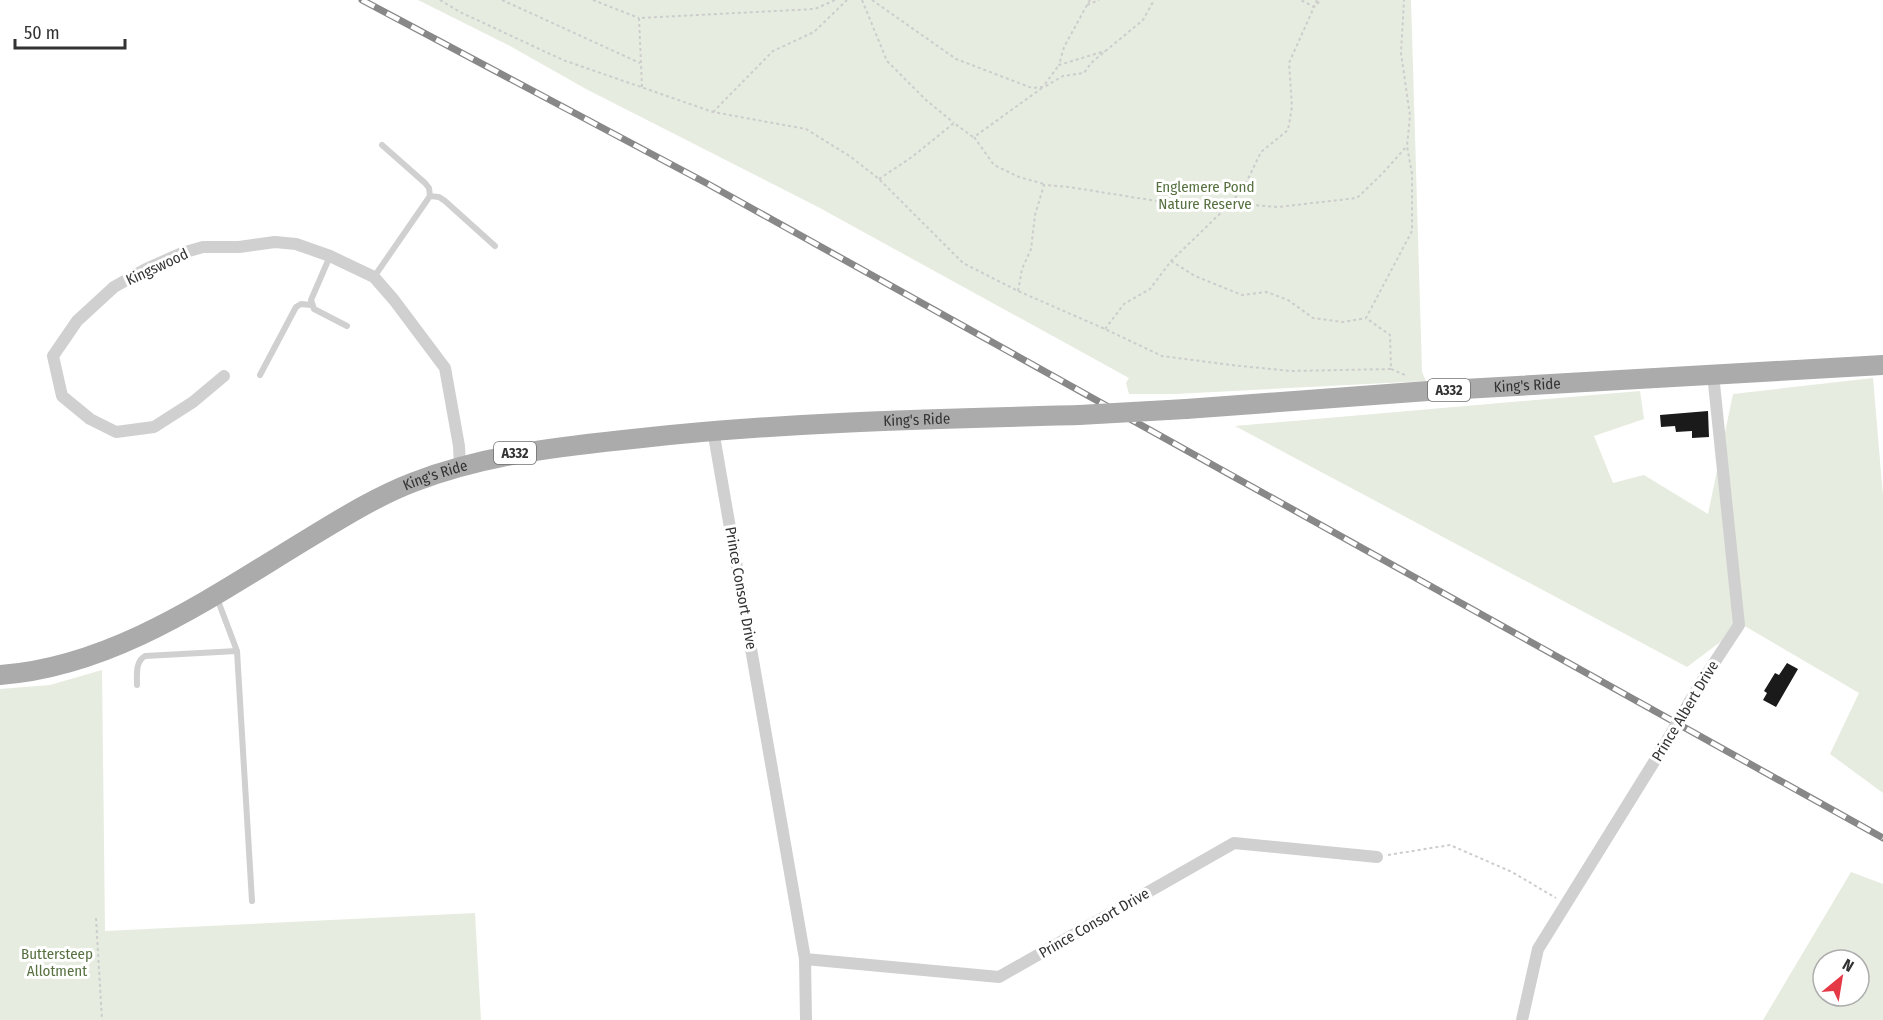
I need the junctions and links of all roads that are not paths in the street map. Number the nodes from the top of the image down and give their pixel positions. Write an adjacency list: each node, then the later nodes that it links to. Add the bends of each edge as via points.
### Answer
1 (382, 145): 2 (lane, via 425,183)
2 (430, 196): 3 (lane, via 445,201); 5 (lane)
3 (495, 246)
4 (330, 256): 5 (street, Kingswood); 6 (lane); 11 (street, Kingswood, via 296,244 275,242 203,247 182,253 114,287 77,321 53,356 62,396 90,419 116,432 154,427)
5 (374, 277): 13 (street, Kingswood, via 445,368)
6 (311, 305): 7 (lane); 10 (lane, via 296,307)
7 (347, 326)
8 (1883, 364): 9 (main road, King's Ride / A332)
9 (1713, 374): 12 (main road, King's Ride / A332, bridge, via 1079,415); 22 (street, Prince Albert Drive, bridge, via 1739,626 1538,949)
10 (260, 375)
11 (224, 376)
12 (713, 430): 13 (main road, King's Ride / A332, via 514,453); 20 (street, Prince Consort Drive)
13 (459, 466): 14 (main road, King's Ride / A332, via 388,493)
14 (215, 595): 15 (lane); 16 (main road, King's Ride / A332, via 185,613 77,661 31,673)
15 (237, 651): 17 (lane, via 145,656 138,664); 19 (lane)
16 (0, 675)
17 (137, 686)
18 (1377, 857): 20 (street, Prince Consort Drive, via 1234,843 999,977)
19 (252, 901)
20 (805, 959): 21 (street, Prince Consort Drive)
21 (806, 1020)
22 (1522, 1020)

